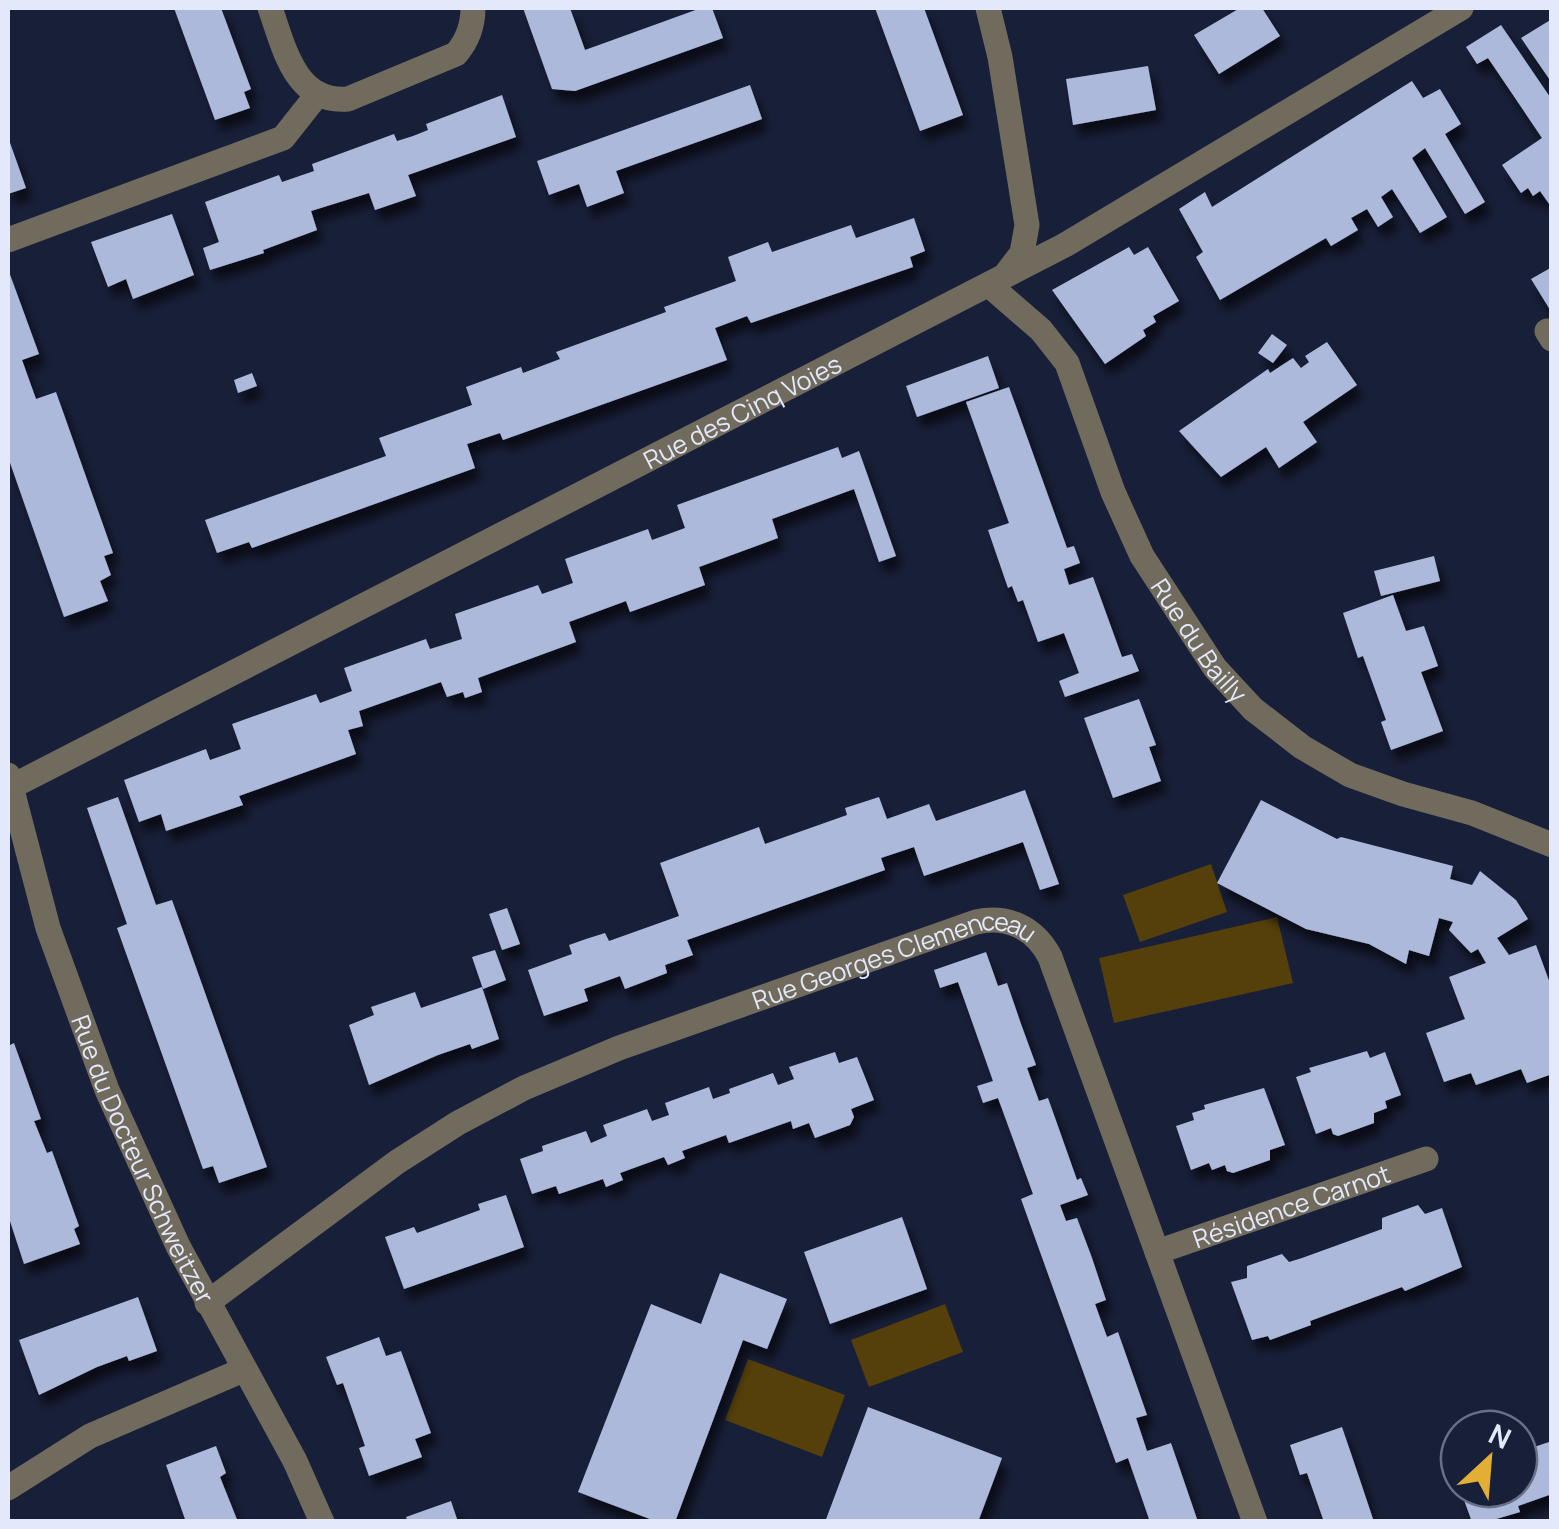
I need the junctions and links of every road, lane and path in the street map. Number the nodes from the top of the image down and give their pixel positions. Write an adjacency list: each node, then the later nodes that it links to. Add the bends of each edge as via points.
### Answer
1 (270, 8): 5 (street, via 293,70)
2 (473, 8): 5 (street, via 456,54 348,99)
3 (988, 8): 7 (street, via 1026,225 1022,253)
4 (1461, 8): 7 (street, Rue des Cinq Voies)
5 (318, 95): 6 (street, via 283,138)
6 (8, 240)
7 (996, 281): 8 (street, Rue des Cinq Voies); 9 (street, Rue du Bailly, via 1067,363 1142,556 1204,652 1254,709 1350,775)
8 (9, 781): 12 (street, Rue du Docteur Schweitzer, via 83,1027 151,1192)
9 (1552, 846)
10 (1426, 1159): 11 (street, Résidence Carnot)
11 (1158, 1252): 12 (street, Rue Georges Clemenceau, via 1042,941 1003,920 988,920 619,1048 524,1088 397,1162); 16 (street, Rue Georges Clemenceau)
12 (207, 1303): 13 (street, Rue du Docteur Schweitzer)
13 (243, 1370): 14 (street, via 90,1436); 15 (street, Rue du Docteur Schweitzer)
14 (8, 1488)
15 (322, 1522)
16 (1255, 1522)

